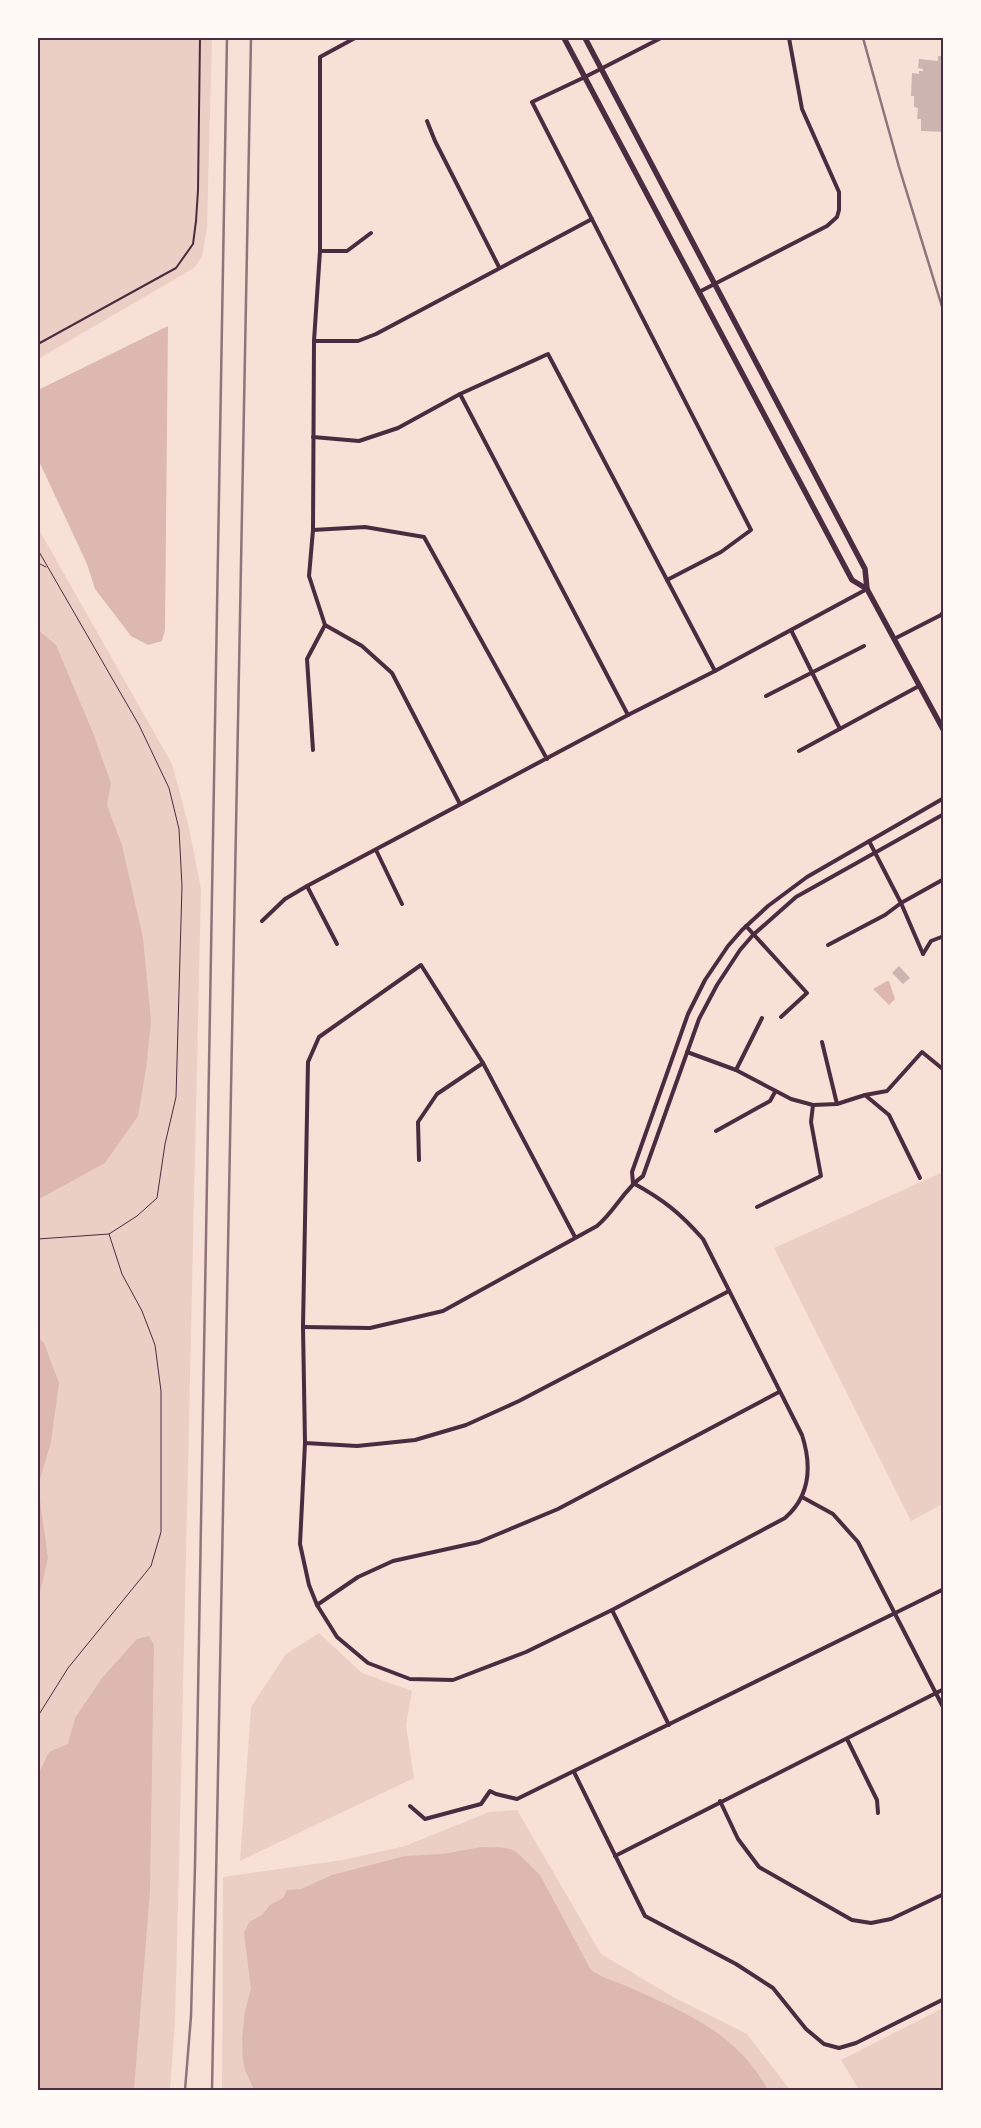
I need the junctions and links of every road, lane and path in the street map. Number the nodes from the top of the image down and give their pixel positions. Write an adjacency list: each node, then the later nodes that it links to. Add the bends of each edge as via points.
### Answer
1 (200, 38): 17 (lane, via 198,190 193,244 176,268)
2 (356, 38): 12 (street, via 320,57)
3 (564, 38): 8 (main road)
4 (585, 38): 7 (main road)
5 (661, 38): 7 (street)
6 (789, 38): 14 (street, via 802,109 838,192 837,217 827,226)
7 (601, 69): 8 (street); 14 (main road)
8 (585, 77): 10 (street, via 532,102); 15 (main road)
9 (427, 120): 13 (street)
10 (592, 219): 13 (street); 24 (street, via 751,530 721,552)
11 (371, 233): 12 (street, via 347,250)
12 (320, 251): 16 (street)
13 (500, 267): 16 (street, via 376,334 358,341)
14 (714, 284): 15 (street); 25 (main road, via 865,569)
15 (699, 292): 25 (main road, via 852,580)
16 (314, 341): 19 (street)
17 (38, 344)
18 (460, 394): 19 (street, via 398,428 359,441); 24 (street, via 548,354); 35 (street)
19 (313, 436): 20 (street)
20 (313, 530): 27 (street, via 309,576); 40 (street, via 365,527 424,537)
21 (38, 550): 23 (path)
22 (38, 563): 23 (path)
23 (46, 567): 73 (path, via 139,725 169,788 179,829 182,886 176,1097 157,1198)
24 (667, 580): 31 (street)
25 (867, 588): 28 (street); 29 (main road)
26 (944, 611): 29 (street)
27 (325, 625): 38 (street, via 307,660); 42 (street, via 362,646 392,673)
28 (791, 630): 31 (street); 32 (street)
29 (894, 639): 33 (main road)
30 (864, 646): 32 (street)
31 (715, 671): 35 (street)
32 (812, 672): 34 (street); 36 (street)
33 (919, 686): 36 (street); 37 (main road)
34 (766, 696)
35 (628, 715): 40 (street)
36 (840, 729): 39 (street)
37 (944, 731)
38 (314, 750)
39 (799, 751)
40 (547, 759): 42 (street)
41 (944, 798): 44 (street)
42 (460, 804): 45 (street)
43 (944, 814): 46 (street)
44 (869, 841): 46 (street); 52 (street, via 806,877)
45 (376, 850): 48 (street); 50 (street)
46 (874, 852): 49 (street); 53 (street, via 796,897)
47 (944, 879): 49 (street)
48 (307, 886): 51 (street, via 285,899); 55 (street)
49 (902, 903): 54 (street, via 923,954 931,941); 56 (street)
50 (402, 904)
51 (262, 921)
52 (746, 926): 53 (street); 71 (street, via 718,961 688,1014 632,1172)
53 (754, 934): 57 (street, via 807,993); 60 (street, via 717,985)
54 (944, 936)
55 (337, 944)
56 (828, 944)
57 (781, 1017)
58 (762, 1018): 62 (street)
59 (822, 1042): 66 (street)
60 (686, 1052): 62 (street); 71 (street, via 644,1176)
61 (483, 1063): 69 (street, via 437,1094 418,1122); 74 (street); 77 (street, via 421,965 319,1037 308,1062)
62 (736, 1070): 64 (street)
63 (944, 1070): 65 (street, via 922,1052 887,1091)
64 (775, 1092): 67 (street); 68 (street, via 770,1102)
65 (865, 1095): 66 (street); 70 (street, via 889,1115)
66 (838, 1104): 67 (street)
67 (813, 1105): 72 (street, via 811,1122 821,1176)
68 (716, 1131)
69 (419, 1160)
70 (920, 1178)
71 (633, 1183): 74 (street, via 610,1215); 76 (street, via 682,1215 703,1239)
72 (757, 1207)
73 (109, 1234): 75 (path); 88 (path, via 122,1274 142,1311 155,1345 161,1392 161,1532 151,1566 68,1668)
74 (575, 1237): 77 (street, via 443,1310 370,1328)
75 (38, 1239)
76 (730, 1291): 78 (street); 79 (street, via 519,1401 466,1425 414,1440 357,1446)
77 (303, 1328): 79 (street)
78 (779, 1392): 80 (street, via 802,1435 808,1454 809,1469); 82 (street, via 558,1509 479,1542 394,1561 358,1577)
79 (305, 1443): 82 (street, via 300,1544)
80 (802, 1497): 83 (street, via 784,1518); 84 (street, via 833,1514 858,1542)
81 (944, 1589): 84 (street)
82 (317, 1605): 83 (street, via 336,1637 368,1664 410,1680 453,1680 526,1652)
83 (612, 1610): 89 (street)
84 (894, 1614): 86 (street); 89 (street)
85 (944, 1689): 86 (street)
86 (935, 1693): 87 (street); 90 (street)
87 (944, 1709)
88 (38, 1716)
89 (669, 1725): 91 (street)
90 (847, 1739): 92 (street); 94 (street, via 877,1800)
91 (574, 1772): 93 (street, via 517,1798 490,1791 481,1804 425,1819); 95 (street)
92 (720, 1801): 95 (street); 96 (street, via 738,1839 759,1867 852,1920 870,1923 891,1919)
93 (410, 1806)
94 (878, 1814)
95 (615, 1856): 97 (street, via 645,1916 736,1964 773,1988 806,2029 824,2044 839,2048 856,2043)
96 (944, 1894)
97 (944, 1999)

